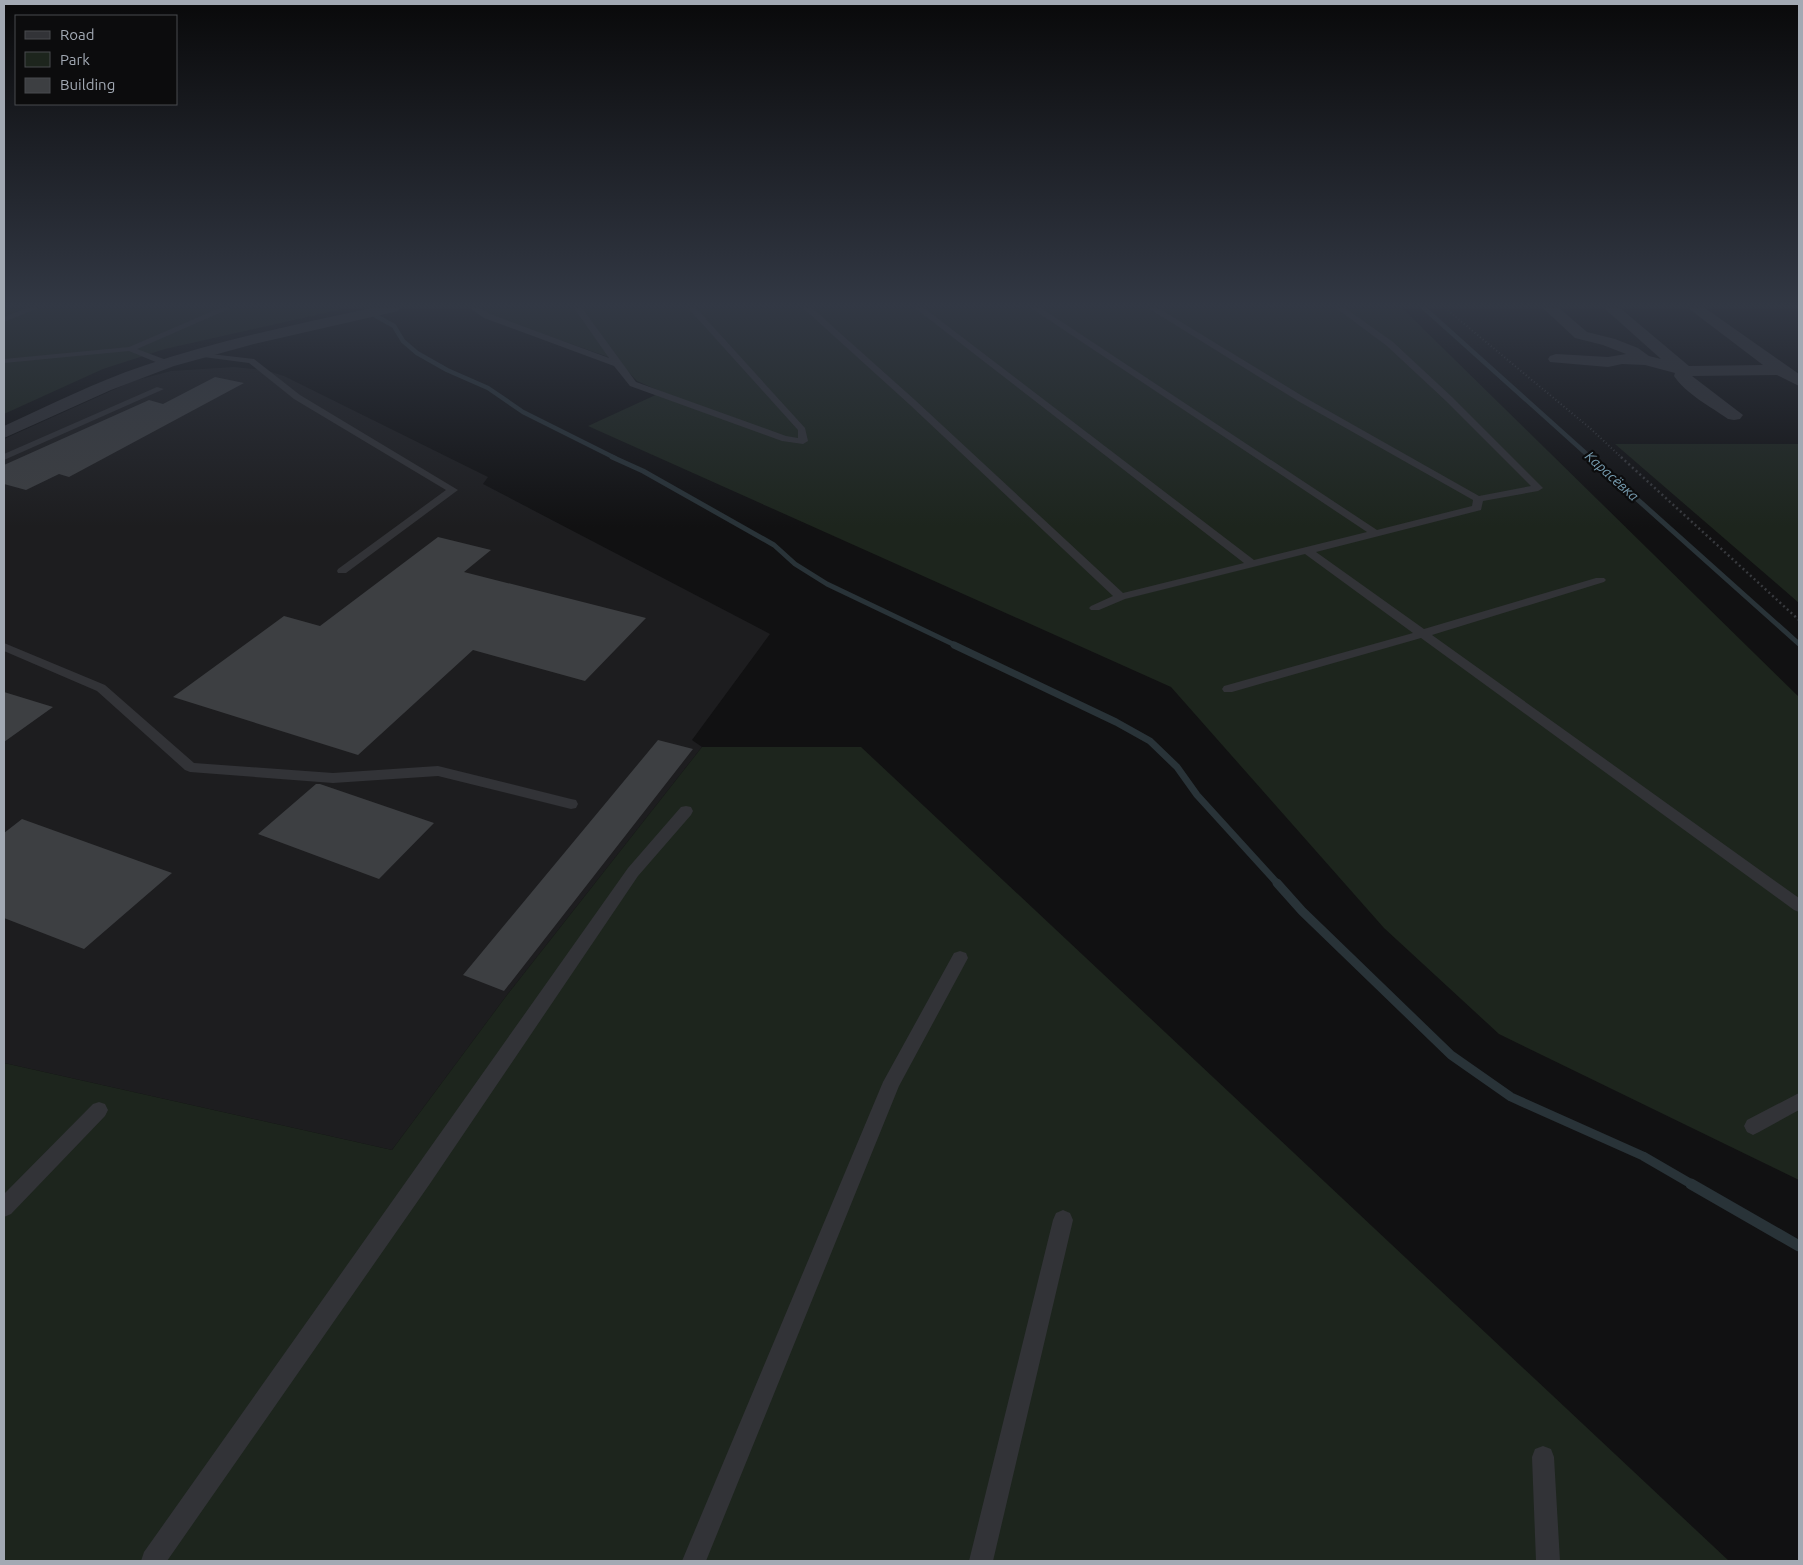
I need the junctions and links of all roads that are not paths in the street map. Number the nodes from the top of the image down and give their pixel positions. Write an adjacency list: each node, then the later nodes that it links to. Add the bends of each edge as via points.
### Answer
1 (119, 381): 13 (street)
2 (277, 381): 19 (lane, via 297,397 453,490)
3 (631, 381): 4 (lane, via 785,439 803,441 802,430)
4 (758, 381)
5 (889, 381): 21 (lane)
6 (1014, 381): 18 (lane)
7 (1145, 381): 16 (lane)
8 (1272, 381): 15 (lane)
9 (1430, 381): 15 (lane, via 1538,488)
10 (1688, 381): 12 (street)
11 (160, 389): 14 (lane)
12 (1734, 415)
13 (4, 433)
14 (4, 457)
15 (1478, 499): 16 (lane, via 1477,508)
16 (1375, 533): 17 (lane)
17 (1308, 551): 18 (lane); 23 (lane)
18 (1253, 565): 21 (lane)
19 (342, 571)
20 (1600, 580): 23 (lane)
21 (1121, 597): 22 (lane)
22 (1095, 608)
23 (1422, 634): 25 (lane); 28 (lane)
24 (4, 647): 26 (lane, via 100,688 190,767 333,778 438,771)
25 (1228, 689)
26 (571, 804)
27 (686, 811): 36 (lane, via 633,872)
28 (1799, 906)
29 (960, 958): 37 (lane, via 892,1082)
30 (1799, 1102): 32 (lane)
31 (99, 1110): 33 (lane)
32 (1753, 1126)
33 (4, 1206)
34 (1063, 1220): 38 (lane)
35 (1543, 1457): 39 (lane)
36 (153, 1561)
37 (694, 1561)
38 (981, 1561)
39 (1548, 1561)

